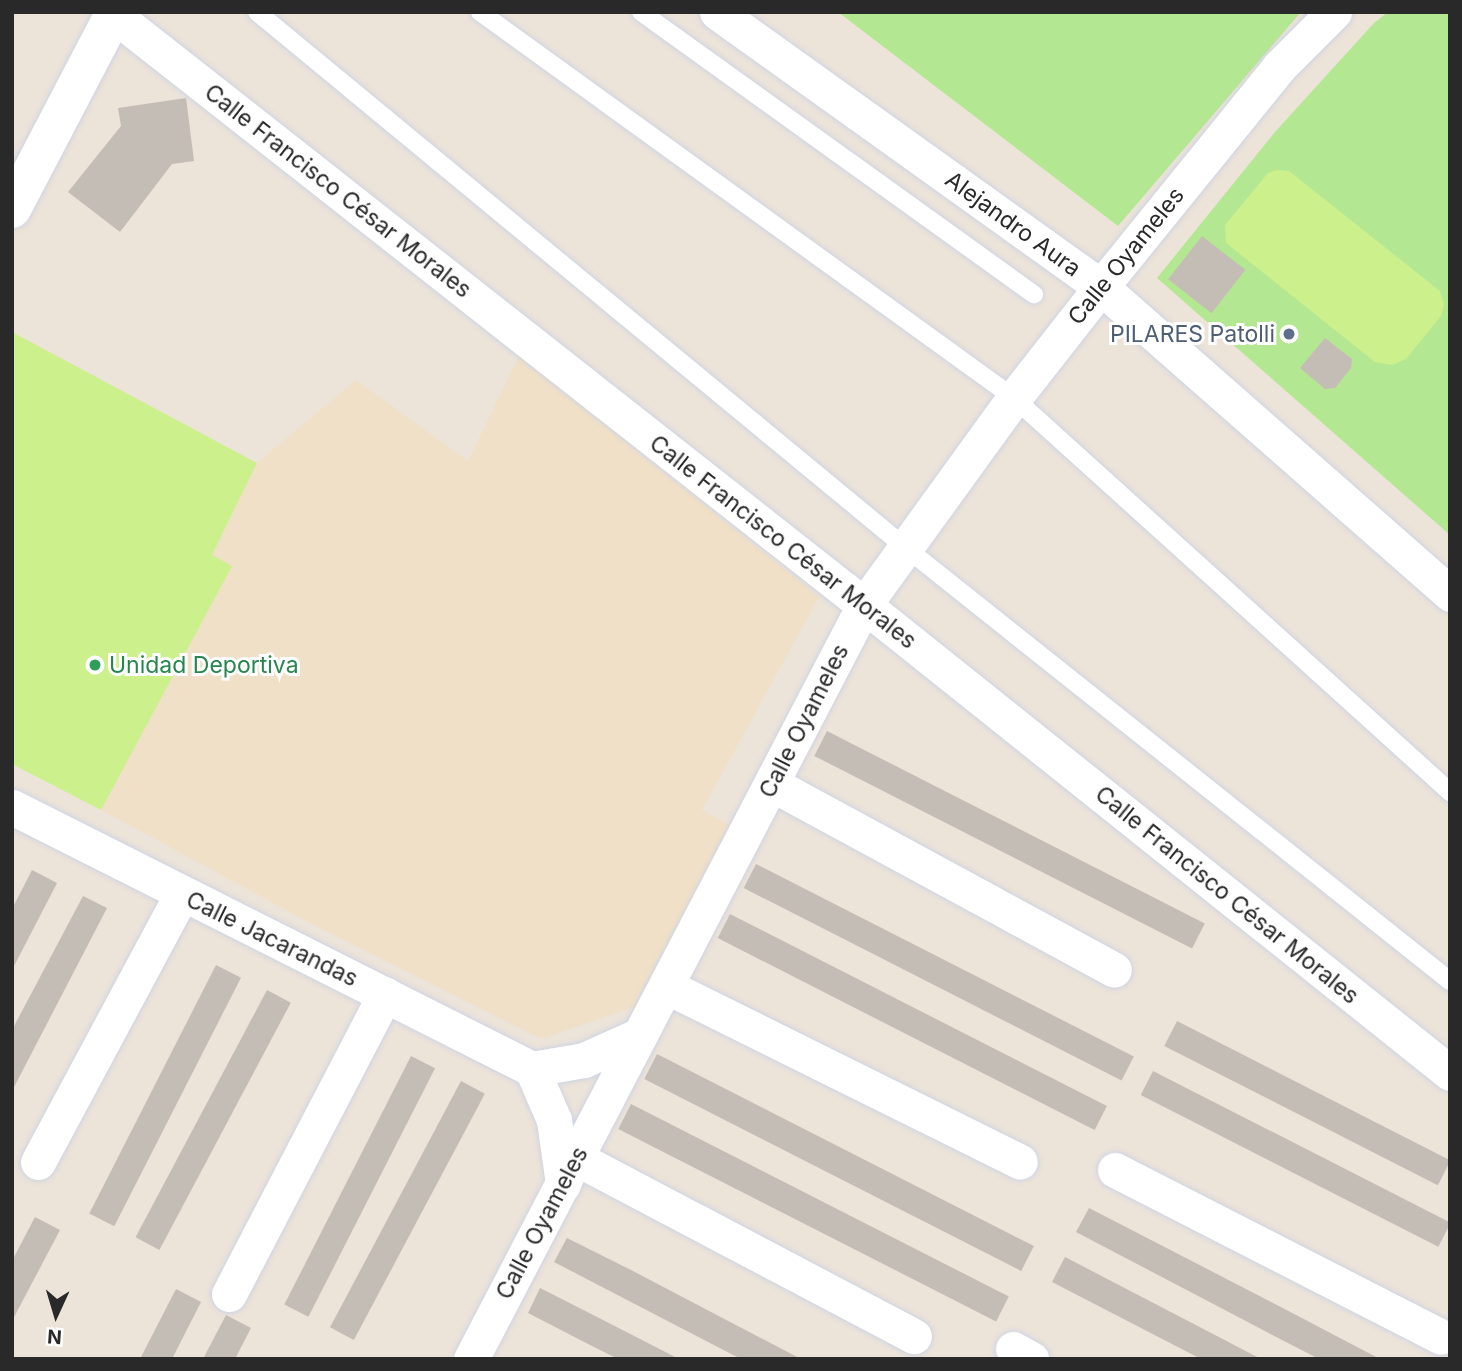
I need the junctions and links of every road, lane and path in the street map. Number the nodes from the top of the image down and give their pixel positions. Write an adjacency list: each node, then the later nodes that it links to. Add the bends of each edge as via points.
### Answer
1 (257, 12): 11 (lane)
2 (480, 12): 10 (lane)
3 (642, 12): 9 (lane)
4 (717, 12): 8 (street, Alejandro Aura)
5 (1334, 12): 8 (street, Calle Oyameles, via 1279,67)
6 (115, 14): 7 (street); 13 (street, Calle Francisco César Morales)
7 (12, 209)
8 (1101, 286): 10 (street, Calle Oyameles); 12 (street, Alejandro Aura)
9 (1034, 295)
10 (1014, 398): 11 (street, Calle Oyameles); 15 (lane)
11 (906, 548): 13 (street, Calle Oyameles); 19 (lane)
12 (1450, 594)
13 (864, 605): 14 (street, Calle Oyameles); 24 (street, Calle Francisco César Morales)
14 (772, 784): 18 (street); 20 (street, Calle Oyameles)
15 (1450, 792)
16 (12, 807): 17 (street, Calle Jacarandas)
17 (181, 895): 21 (street, Calle Jacarandas); 25 (street)
18 (1114, 970)
19 (1450, 981)
20 (666, 986): 22 (street, Calle Oyameles); 26 (street)
21 (385, 994): 23 (street, Calle Jacarandas); 29 (street)
22 (640, 1035): 23 (street, via 584,1060); 28 (street, Calle Oyameles)
23 (532, 1069): 28 (street)
24 (1450, 1073)
25 (38, 1162)
26 (1020, 1162)
27 (1115, 1170): 31 (street)
28 (569, 1171): 30 (street); 32 (street, Calle Oyameles)
29 (229, 1294)
30 (914, 1336)
31 (1440, 1339)
32 (478, 1356)

